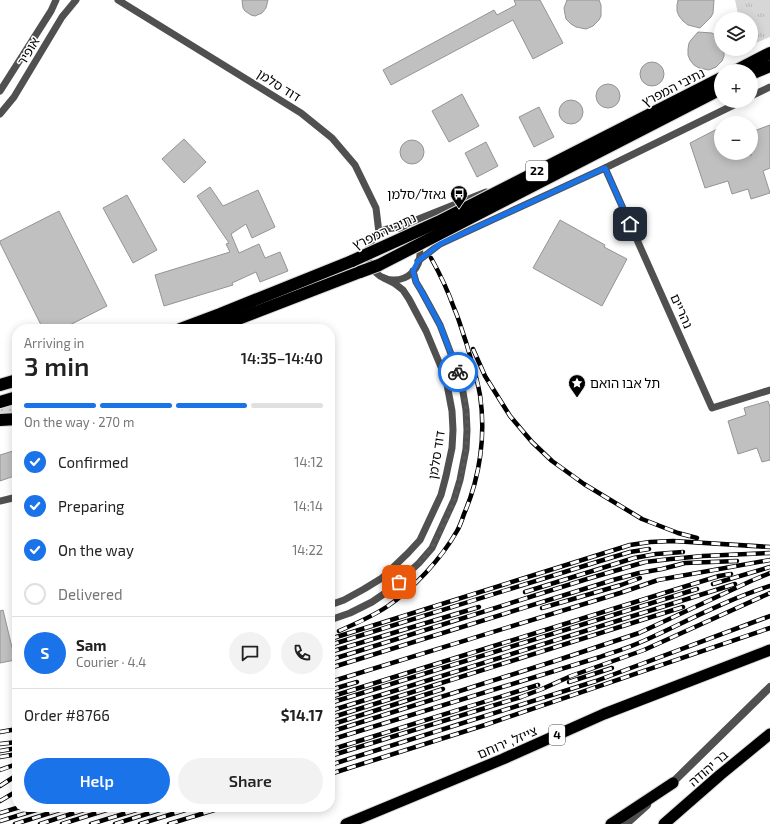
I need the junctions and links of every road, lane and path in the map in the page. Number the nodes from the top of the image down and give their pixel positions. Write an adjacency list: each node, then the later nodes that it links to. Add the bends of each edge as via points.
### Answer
1 (56, 0): 12 (street, אופיר)
2 (76, 0): 16 (street, אופיר, via 62,17 14,97)
3 (118, 0): 20 (street, דוד סלמן, via 301,113 332,138 355,165 376,208)
4 (770, 52): 5 (street); 6 (highway)
5 (746, 64)
6 (748, 64)
7 (770, 66): 8 (highway)
8 (758, 71)
9 (714, 81): 18 (street)
10 (714, 81): 25 (highway, נתיבי המפרץ / 22, bridge, via 438,222 352,261)
11 (770, 87): 14 (street)
12 (0, 91)
13 (714, 93): 26 (highway, נתיבי המפרץ / 22, bridge, via 379,265)
14 (758, 93)
15 (728, 108): 17 (street)
16 (0, 114)
17 (605, 168): 21 (street); 29 (street, נהריים, via 712,408)
18 (533, 173): 19 (street); 21 (street, via 524,188 463,218)
19 (396, 228): 20 (street); 22 (street, via 415,239 418,246)
20 (380, 232): 24 (street, via 374,238 368,253 372,268)
21 (440, 244): 22 (street)
22 (418, 261): 23 (street)
23 (413, 271): 24 (street, via 400,279); 37 (street, via 416,282 440,325 459,374 467,430 460,480 444,524 432,548 419,563 391,589 372,602)
24 (384, 278): 36 (street, דוד סלמן, via 403,290 410,299 446,379 452,412 452,448 441,495 420,540 382,578)
25 (193, 324)
26 (224, 324)
27 (12, 381): 28 (highway)
28 (0, 385)
29 (770, 390)
30 (12, 398): 31 (highway)
31 (0, 402)
32 (12, 419): 33 (highway)
33 (0, 420)
34 (12, 497): 35 (street)
35 (0, 501)
36 (335, 603)
37 (335, 618)
38 (770, 650): 42 (highway, צייזל, ירוחם / 4, via 604,714)
39 (770, 687): 41 (street)
40 (770, 734): 45 (highway, בר יהודה)
41 (672, 783): 43 (highway); 44 (street)
42 (346, 824)
43 (611, 824)
44 (626, 824)
45 (664, 824)

